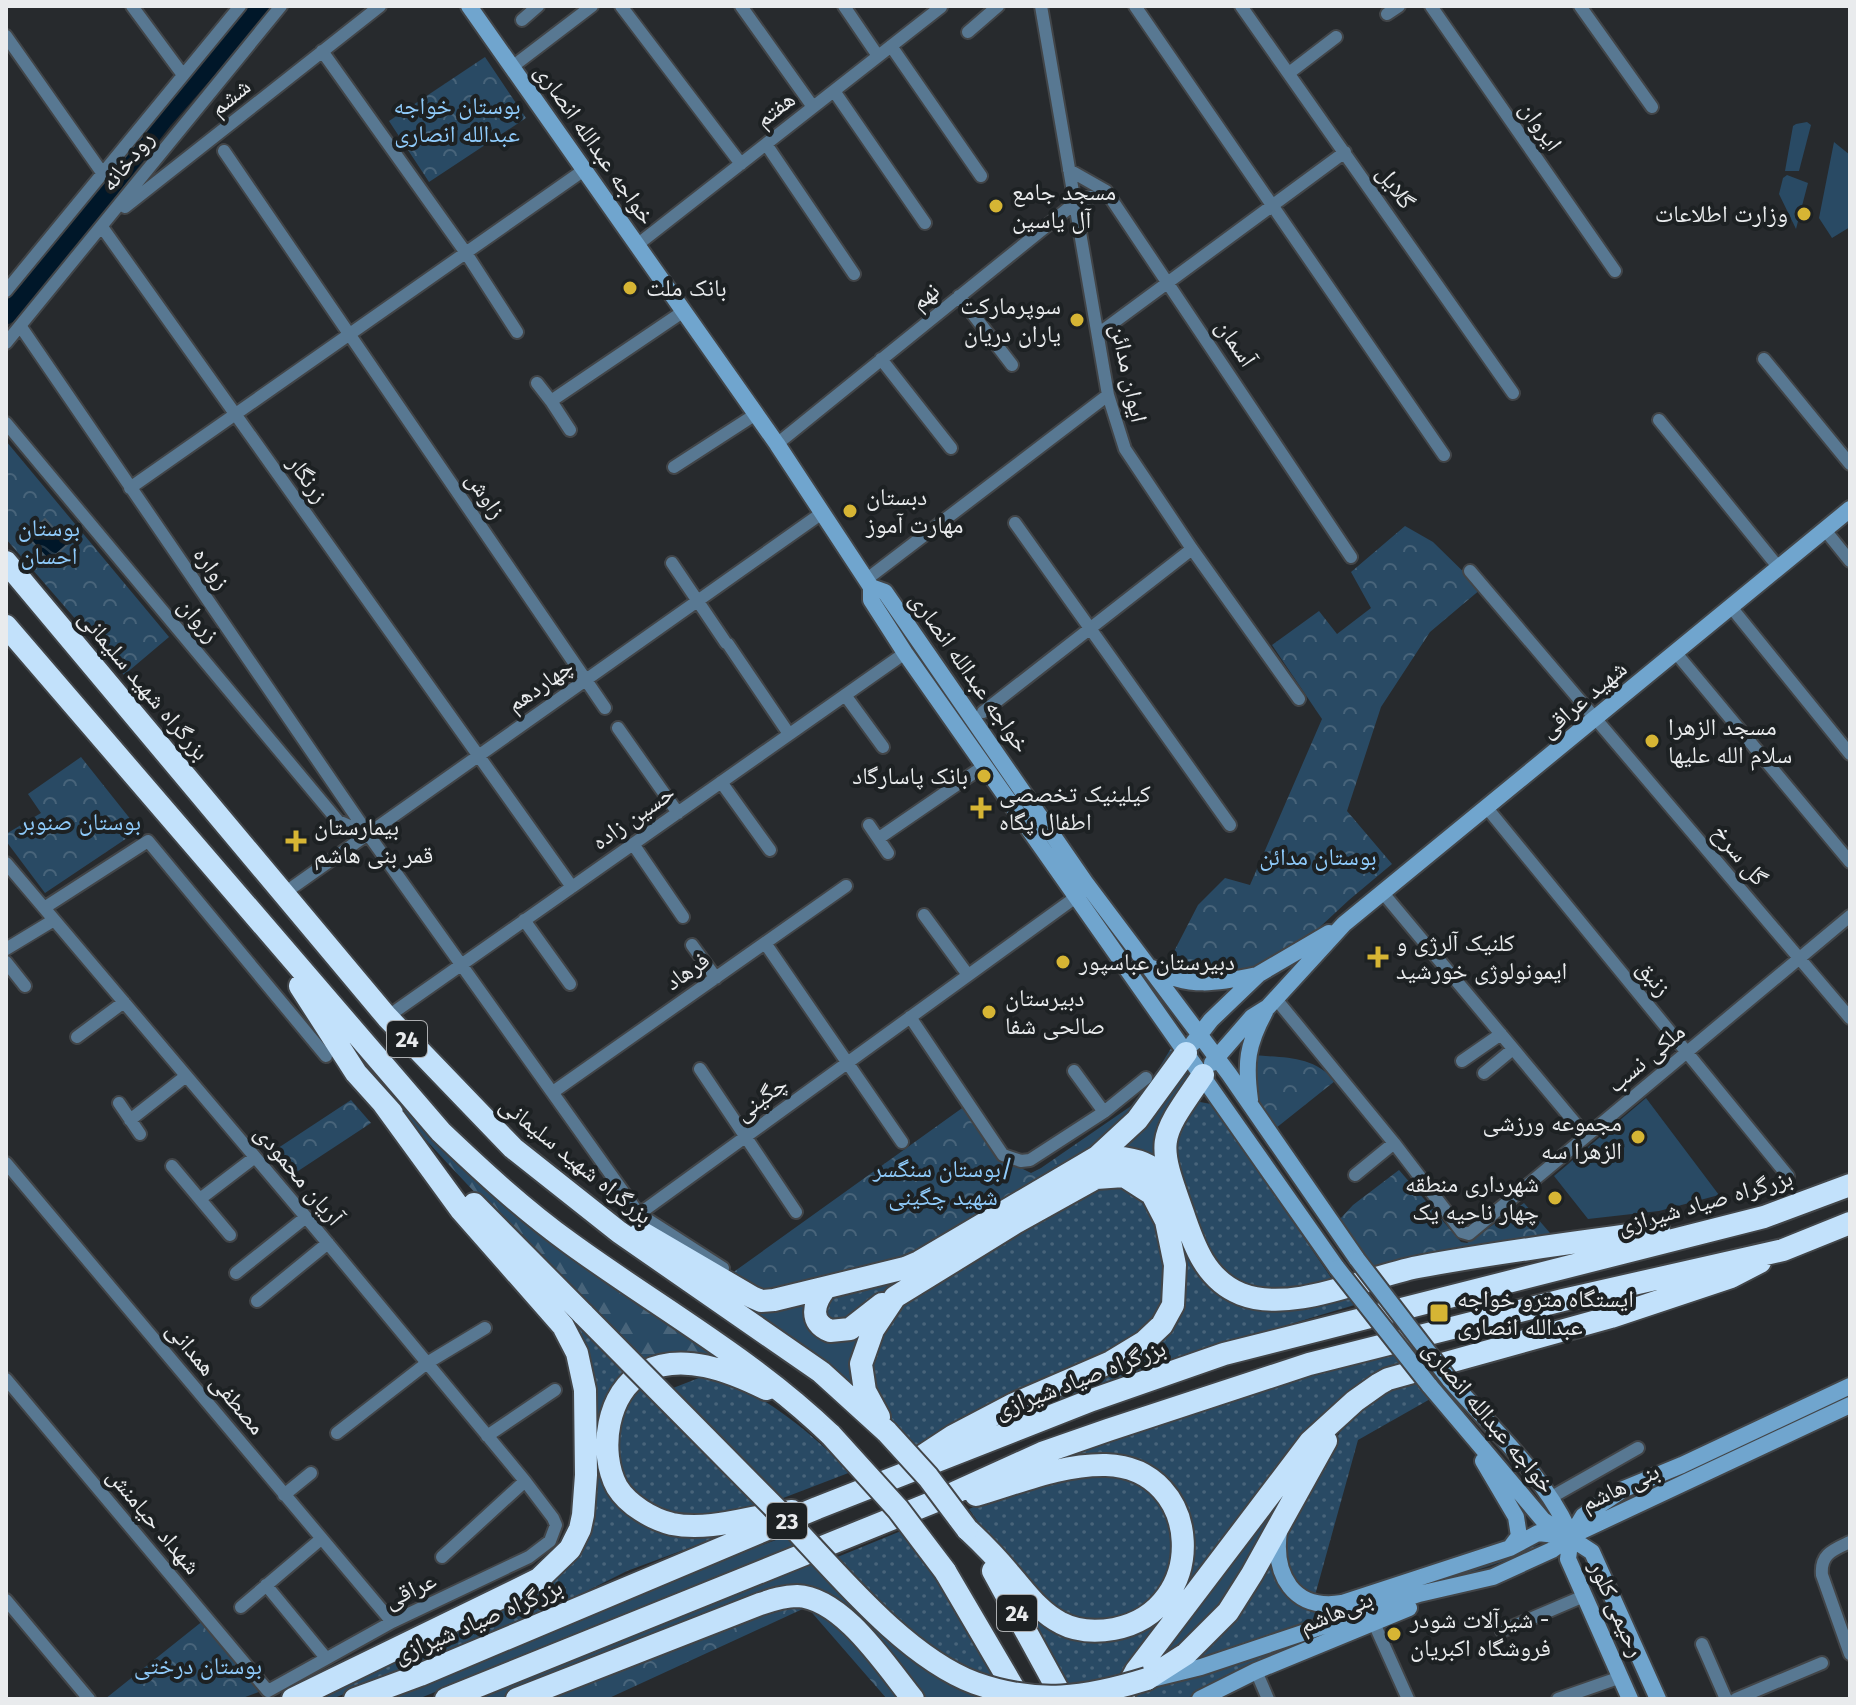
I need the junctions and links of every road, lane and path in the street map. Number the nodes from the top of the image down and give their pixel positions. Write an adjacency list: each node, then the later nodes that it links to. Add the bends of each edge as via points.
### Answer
1 (132, 6): 29 (street)
2 (240, 6): 29 (street, رودخانه)
3 (281, 6): 45 (street, رودخانه)
4 (380, 6): 25 (street, ششم)
5 (469, 6): 27 (main road, خواجه عبدالله انصاری)
6 (538, 6): 20 (street)
7 (592, 6): 27 (street)
8 (621, 6): 36 (street)
9 (741, 6): 31 (street)
10 (844, 6): 26 (street)
11 (998, 6): 21 (street)
12 (1041, 6): 38 (street, ایوان مدائن)
13 (1135, 6): 43 (street)
14 (1241, 6): 28 (street, گلایل)
15 (1399, 6): 19 (street)
16 (1431, 6): 48 (street, ایروان)
17 (1580, 6): 32 (street)
18 (941, 7): 24 (street, هفتم)
19 (1387, 14)
20 (522, 20)
21 (968, 32)
22 (6, 36): 39 (street)
23 (1336, 37): 28 (street)
24 (891, 46): 26 (street, هفتم); 40 (street)
25 (322, 51): 45 (street, ششم); 47 (street)
26 (878, 56): 30 (street, هفتم)
27 (512, 67): 37 (main road, خواجه عبدالله انصاری)
28 (1289, 73): 35 (street, گلایل)
29 (183, 75): 39 (street, رودخانه)
30 (834, 91): 31 (street, هفتم); 44 (street)
31 (813, 107): 33 (street, هفتم)
32 (1652, 107)
33 (766, 144): 36 (street, هفتم); 49 (street)
34 (224, 151): 56 (street, زاوش)
35 (1345, 152): 43 (street); 63 (street, گلایل)
36 (741, 164): 46 (street, هفتم)
37 (584, 170): 46 (main road, خواجه عبدالله انصاری); 47 (street)
38 (1069, 170): 41 (street, آسمان); 42 (street, ایوان مدائن)
39 (103, 174): 51 (street, رودخانه)
40 (981, 176)
41 (1106, 191): 42 (street, نهم); 50 (street, آسمان)
42 (1075, 203): 52 (street, نهم); 57 (street, ایوان مدائن)
43 (1272, 205): 50 (street); 73 (street)
44 (925, 223)
45 (104, 224): 54 (street, رودخانه); 66 (street, زرنگار)
46 (637, 245): 53 (main road, خواجه عبدالله انصاری)
47 (466, 253): 55 (street); 56 (street)
48 (1615, 271)
49 (854, 274)
50 (1168, 282): 57 (street); 82 (street, آسمان)
51 (6, 291)
52 (959, 296): 59 (street, نهم); 61 (street)
53 (684, 311): 65 (street); 67 (main road, خواجه عبدالله انصاری)
54 (21, 327): 58 (street, رودخانه); 76 (street, زواره)
55 (517, 332)
56 (350, 334): 66 (street); 95 (street, زاوش)
57 (1098, 334): 64 (street, ایوان مدائن)
58 (6, 343)
59 (881, 359): 71 (street, نهم); 72 (street)
60 (1764, 359): 74 (street)
61 (1012, 365)
62 (537, 383): 65 (street)
63 (1513, 393)
64 (1108, 395): 81 (street, ایوان مدائن, via 1125,449); 88 (street)
65 (551, 401): 70 (street)
66 (235, 414): 76 (street); 105 (street, زرنگار)
67 (756, 414): 71 (main road, خواجه عبدالله انصاری); 75 (street)
68 (1659, 420): 86 (street)
69 (6, 423): 112 (street, زروان, via 338,821)
70 (570, 430)
71 (777, 444): 78 (main road, خواجه عبدالله انصاری)
72 (951, 448)
73 (1444, 455)
74 (1850, 464)
75 (674, 467)
76 (130, 488): 112 (street, زواره)
77 (1850, 509): 80 (main road, شهید عراقی)
78 (822, 513): 88 (main road, خواجه عبدالله انصاری); 89 (street, چهاردهم)
79 (1015, 523): 92 (street)
80 (1825, 530): 83 (street); 86 (main road, شهید عراقی)
81 (1192, 549): 92 (street); 97 (street, ایوان مدائن)
82 (1351, 557)
83 (1850, 561)
84 (6, 562): 122 (highway, بزرگراه شهید سلیمانی / 24)
85 (672, 563): 89 (street)
86 (1779, 568): 90 (main road, شهید عراقی)
87 (1470, 571): 100 (street, گل سرخ)
88 (869, 583): 93 (main road, خواجه عبدالله انصاری, via 871,600); 137 (main road, خواجه عبدالله انصاری, via 885,592)
89 (697, 601): 95 (street, چهاردهم); 102 (street)
90 (1731, 607): 94 (main road, شهید عراقی); 104 (street)
91 (6, 626): 127 (highway, 24)
92 (1091, 627): 99 (street); 111 (street)
93 (905, 653): 96 (street, حسین زاده); 106 (main road, خواجه عبدالله انصاری)
94 (1676, 653): 100 (main road, شهید عراقی); 117 (street)
95 (586, 680): 98 (street, زاوش); 105 (street, چهاردهم)
96 (845, 695): 102 (street, حسین زاده); 103 (street)
97 (1299, 699)
98 (605, 708)
99 (983, 712)
100 (1596, 720): 108 (main road, شهید عراقی); 135 (street, گل سرخ)
101 (618, 728): 109 (street)
102 (789, 734): 107 (street, حسین زاده)
103 (883, 747)
104 (1850, 754)
105 (478, 756): 112 (street, چهاردهم); 120 (street, زرنگار)
106 (984, 766): 113 (street); 123 (main road, خواجه عبدالله انصاری)
107 (721, 782): 109 (street, حسین زاده); 115 (street)
108 (1487, 808): 121 (main road, شهید عراقی); 153 (street, زنبق)
109 (678, 813): 114 (street, حسین زاده)
110 (869, 825): 113 (street)
111 (1230, 825)
112 (368, 834): 122 (street, چهاردهم); 138 (street, زواره)
113 (879, 838): 116 (street)
114 (633, 844): 120 (street, حسین زاده); 128 (street)
115 (770, 850)
116 (888, 853)
117 (1850, 862)
118 (6, 863): 124 (street, آریان محمودی)
119 (846, 886): 132 (street, فرهاد)
120 (572, 887): 130 (street, حسین زاده)
121 (1383, 893): 131 (main road, شهید عراقی); 149 (street)
122 (283, 894): 146 (highway, بزرگراه شهید سلیمانی / 24)
123 (1076, 897): 140 (street, چگینی); 151 (main road, خواجه عبدالله انصاری)
124 (44, 908): 129 (street, آریان محمودی); 154 (street, via 148,841)
125 (924, 915): 140 (street)
126 (1850, 916): 135 (street, ملکی نسب)
127 (256, 917): 165 (highway, via 356,1073); 203 (highway, 24, via 441,1132 492,1181 569,1243 746,1362)
128 (683, 917)
129 (54, 920): 134 (street); 144 (street, آریان محمودی)
130 (524, 920): 138 (street, حسین زاده); 142 (street)
131 (1344, 924): 139 (main road, شهید عراقی); 145 (main road, شهید عراقی)
132 (765, 943): 141 (street, فرهاد); 156 (street)
133 (692, 945): 141 (street)
134 (6, 949)
135 (1799, 959): 148 (street, گل سرخ); 153 (street, ملکی نسب)
136 (6, 962): 143 (street)
137 (1145, 964): 139 (main road, via 1173,980 1190,982); 151 (main road, خواجه عبدالله انصاری)
138 (461, 965): 146 (street, حسین زاده); 163 (street)
139 (1259, 974): 151 (main road, شهید عراقی)
140 (968, 975): 147 (street, چگینی)
141 (716, 978): 163 (street, فرهاد)
142 (570, 984)
143 (25, 986)
144 (124, 1002): 150 (street); 161 (street, آریان محمودی)
145 (1272, 1003): 157 (main road, شهید عراقی, via 1252,1017); 166 (main road, via 1254,1033 1247,1059); 173 (street)
146 (387, 1017): 181 (highway, بزرگراه شهید سلیمانی / 24, via 513,1148)
147 (910, 1017): 156 (street, چگینی); 167 (street, via 1003,1155 1030,1160)
148 (1850, 1018)
149 (1501, 1034): 152 (street); 155 (street)
150 (77, 1037)
151 (1192, 1044): 157 (main road, خواجه عبدالله انصاری); 175 (highway, via 1137,1120)
152 (1513, 1049): 160 (street); 171 (street)
153 (1687, 1053): 171 (street, ملکی نسب); 179 (street, زنبق)
154 (326, 1056)
155 (1462, 1061)
156 (847, 1063): 170 (street, چگینی); 172 (street)
157 (1210, 1066): 166 (main road, خواجه عبدالله انصاری); 182 (highway, via 1173,1118 1164,1143); 205 (main road, خواجه عبدالله انصاری, bridge, via 1337,1268)
158 (700, 1069): 170 (street)
159 (1074, 1071): 167 (street)
160 (1484, 1073)
161 (186, 1076): 168 (street); 174 (street, آریان محمودی)
162 (1146, 1078): 167 (street)
163 (553, 1092): 185 (street)
164 (119, 1103): 168 (street)
165 (383, 1103): 239 (highway, bridge, via 473,1203 874,1610 928,1657 975,1683 1029,1696 1071,1698); 242 (highway, via 461,1210 563,1326 577,1353 585,1390 583,1515 570,1549 539,1579)
166 (1250, 1106): 214 (main road, خواجه عبدالله انصاری, bridge, via 1357,1259)
167 (1104, 1112)
168 (130, 1120): 169 (street)
169 (140, 1134)
170 (746, 1136): 184 (street); 185 (street, چگینی)
171 (1586, 1136): 173 (street, ملکی نسب, via 1469,1234 1462,1232)
172 (902, 1142)
173 (1394, 1143): 178 (street)
174 (255, 1157): 183 (street); 186 (street, آریان محمودی)
175 (1097, 1157): 182 (highway, via 1137,1159 1153,1167); 194 (highway, via 919,1262)
176 (6, 1163): 213 (street, مصطفی همدانی)
177 (172, 1166): 183 (street)
178 (1355, 1175)
179 (1788, 1176)
180 (1850, 1185): 187 (highway, بزرگراه صیاد شیرازی / 23)
181 (570, 1194): 194 (highway, via 761,1301); 206 (highway, بزرگراه شهید سلیمانی / 24, via 821,1372)
182 (1177, 1194): 187 (highway, via 1191,1236 1214,1277 1243,1295 1281,1301 1418,1267)
183 (200, 1199): 189 (street)
184 (796, 1212)
185 (639, 1214): 192 (street)
186 (306, 1217): 190 (street, آریان محمودی); 193 (street)
187 (1764, 1217): 211 (highway, بزرگراه صیاد شیرازی / 23, via 1224,1354)
188 (1850, 1223): 191 (highway, 23)
189 (230, 1235)
190 (328, 1243): 196 (street); 198 (street, آریان محمودی)
191 (1783, 1250): 204 (highway, via 1683,1294 1388,1379); 215 (highway, 23, via 1309,1364 1042,1453)
192 (723, 1268)
193 (236, 1273)
194 (825, 1289): 195 (highway, via 815,1303 816,1321 837,1332 850,1329)
195 (895, 1297): 206 (highway, via 869,1337 861,1364 865,1391); 211 (highway, via 1081,1184 1110,1175 1124,1176 1152,1194 1172,1246 1173,1305 1144,1342 953,1436)
196 (257, 1301)
197 (485, 1328): 198 (street)
198 (427, 1363): 207 (street); 208 (street, آریان محمودی)
199 (6, 1379): 240 (street, شهداد حیامنش)
200 (1850, 1386): 220 (main road, بنی هاشم, via 1624,1489 1583,1516)
201 (555, 1390): 208 (street)
202 (1850, 1405): 220 (main road, بنی هاشم)
203 (802, 1407): 216 (highway, via 729,1372 679,1364 659,1367 633,1379 617,1401 608,1433 610,1467 629,1500 674,1524 711,1525); 247 (highway, 24, bridge, via 898,1509 945,1571)
204 (1340, 1416): 218 (highway); 249 (highway, via 1292,1464 1144,1660)
205 (1459, 1422): 220 (main road, خواجه عبدالله انصاری, via 1543,1520); 223 (main road, via 1516,1517 1519,1536)
206 (887, 1432): 219 (highway, بزرگراه شهید سلیمانی / 24, bridge)
207 (337, 1433)
208 (487, 1436): 212 (street, آریان محمودی)
209 (1638, 1448): 214 (street)
210 (311, 1473): 213 (street)
211 (890, 1480): 216 (highway, بزرگراه صیاد شیرازی / 23)
212 (525, 1481): 217 (street, آریان محمودی); 224 (street)
213 (284, 1495): 221 (street, مصطفی همدانی)
214 (1550, 1498): 220 (main road, خواجه عبدالله انصاری)
215 (936, 1501): 219 (highway, via 969,1497 1069,1468 1130,1469 1155,1483 1173,1505 1184,1535 1182,1565 1164,1601 1145,1618 1122,1628 1083,1630 1042,1610); 244 (highway, 23)
216 (817, 1508): 243 (highway, بزرگراه صیاد شیرازی / 23)
217 (553, 1518): 231 (street, عراقی, via 550,1541 529,1557)
218 (1280, 1524): 223 (main road, via 1280,1572 1295,1593 1324,1605); 239 (highway, via 1228,1612 1186,1654)
219 (967, 1529): 248 (highway, بزرگراه شهید سلیمانی / 24)
220 (1571, 1536): 223 (main road, via 1538,1533); 225 (main road); 227 (main road, رحیمی کلور, via 1568,1559); 255 (main road, via 1592,1552)
221 (321, 1539): 226 (street); 231 (street, مصطفی همدانی)
222 (1850, 1542): 234 (street, via 1827,1553 1821,1563)
223 (1510, 1548)
224 (442, 1557)
225 (1493, 1577): 230 (main road, بنی‌هاشم); 239 (main road, via 1419,1594 1201,1667)
226 (266, 1585): 229 (street); 235 (street)
227 (1584, 1596): 232 (street); 238 (main road, رحیمی کلور)
228 (6, 1600): 241 (street)
229 (241, 1607)
230 (1373, 1621): 237 (main road, بنی‌هاشم); 252 (street)
231 (392, 1622): 235 (street, عراقی)
232 (1502, 1631)
233 (1702, 1644): 256 (street)
234 (1850, 1654)
235 (326, 1658): 240 (street, عراقی)
236 (1822, 1663): 257 (street)
237 (1256, 1671): 250 (main road, بنی‌هاشم); 251 (street)
238 (1621, 1677): 253 (street); 254 (main road, رحیمی کلور)
239 (1147, 1679)
240 (268, 1691)
241 (89, 1699)
242 (293, 1699)
243 (355, 1699)
244 (446, 1699)
245 (517, 1699): 246 (highway, via 760,1604 799,1596 842,1617)
246 (913, 1699)
247 (1020, 1699)
248 (1063, 1699)
249 (1121, 1699)
250 (1200, 1699)
251 (1268, 1699)
252 (1408, 1699)
253 (1558, 1699)
254 (1630, 1699)
255 (1658, 1699)
256 (1726, 1699)
257 (1736, 1699)

